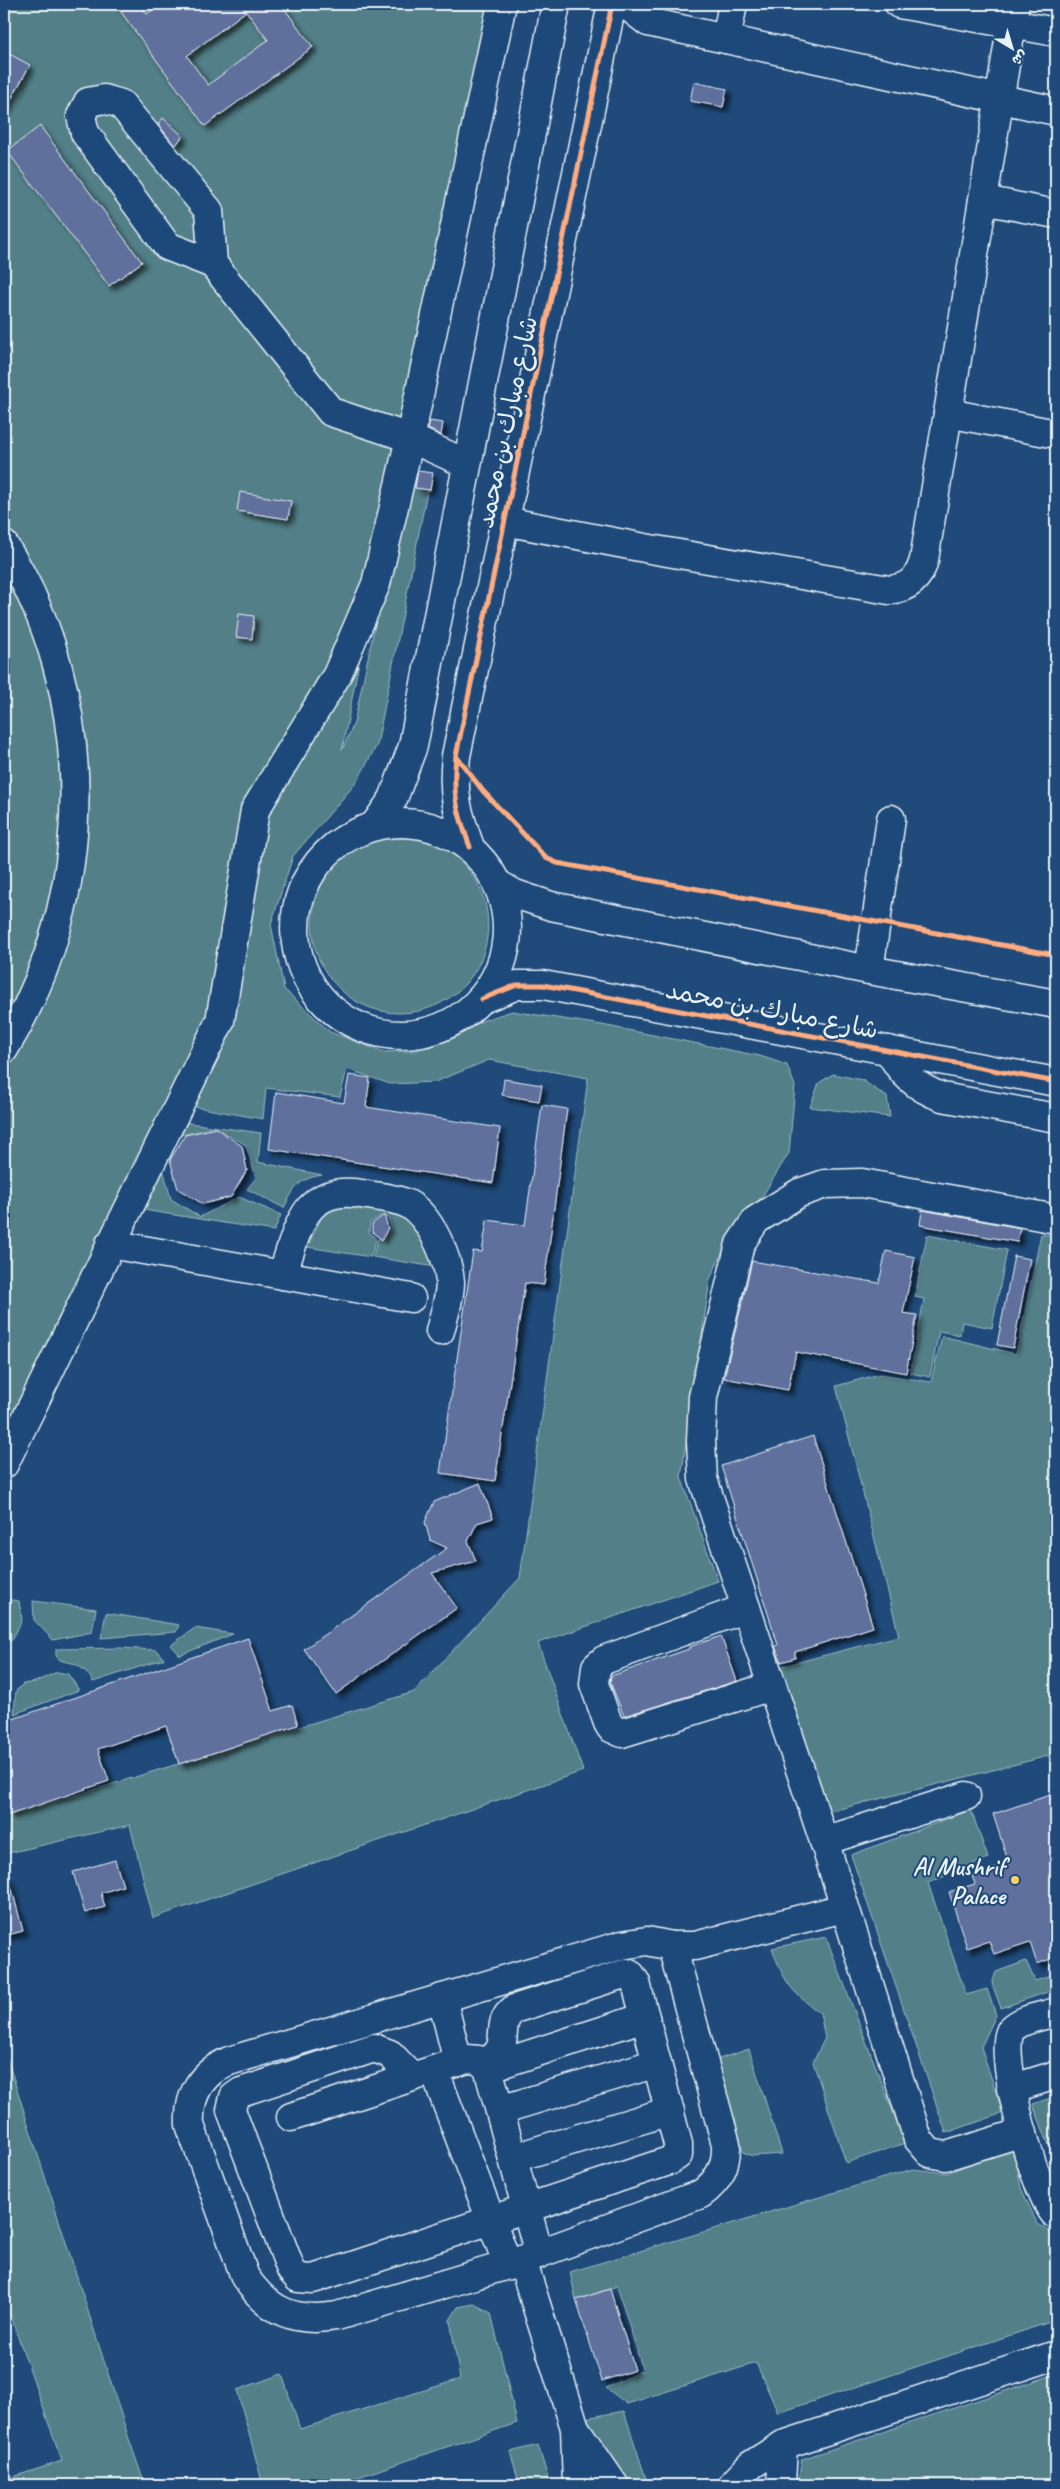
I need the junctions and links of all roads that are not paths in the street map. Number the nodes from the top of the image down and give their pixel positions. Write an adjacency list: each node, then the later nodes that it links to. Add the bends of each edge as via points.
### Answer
1 (502, 4): 19 (street)
2 (556, 4): 20 (street, شارع مبارك بن محمد)
3 (612, 4): 11 (street, شارع مبارك بن محمد)
4 (625, 4): 8 (street)
5 (733, 4): 10 (street)
6 (899, 4): 7 (street)
7 (1013, 14): 9 (street); 12 (street)
8 (648, 22): 10 (street); 11 (street, via 620,32)
9 (1056, 32)
10 (726, 39): 12 (street)
11 (604, 44): 21 (street, شارع مبارك بن محمد)
12 (1000, 99): 13 (street); 14 (street)
13 (1056, 111)
14 (983, 200): 15 (street); 17 (street)
15 (1056, 214)
16 (213, 264): 16 (street, via 167,246 85,133 82,116 88,102 104,99 120,104 209,211); 19 (street, via 331,412)
17 (948, 413): 18 (street); 21 (street, via 922,570 909,585 899,589 889,590)
18 (1056, 434)
19 (410, 438): 20 (street); 35 (street, via 376,584 337,675 255,810 220,1021)
20 (467, 464): 24 (street, شارع مبارك بن محمد, via 413,746 393,799)
21 (504, 522): 25 (street, شارع مبارك بن محمد, via 456,756 453,786)
22 (4, 545): 30 (street, via 34,601 57,667 72,743 75,792 70,860 53,938 28,1002)
23 (891, 819): 27 (street)
24 (374, 826): 25 (street, via 408,822 441,830); 28 (street, via 334,847 315,866 298,899 294,935 302,970 311,985 321,1001 349,1023 383,1035 419,1035 453,1022)
25 (470, 847): 26 (street)
26 (498, 884): 27 (street, via 551,906); 28 (street, via 507,914 507,944 498,974)
27 (869, 970): 29 (street)
28 (482, 999): 31 (street, شارع مبارك بن محمد, via 517,985 543,985)
29 (1056, 1004)
30 (4, 1049)
31 (889, 1050): 32 (street, شارع مبارك بن محمد); 33 (street, via 905,1075 929,1092)
32 (1056, 1082)
33 (1056, 1118)
34 (1056, 1219): 40 (street, via 862,1183 825,1184 799,1193 756,1220 740,1244 703,1398 701,1441 703,1479)
35 (110, 1244): 36 (street); 39 (street)
36 (282, 1275): 37 (street); 38 (street, via 304,1217 319,1201 340,1192 351,1192 407,1204 431,1227 448,1270 449,1296)
37 (411, 1298)
38 (440, 1331)
39 (4, 1464)
40 (746, 1608): 41 (street); 41 (street, via 604,1660 596,1667 594,1684 611,1728 622,1733)
41 (772, 1686): 43 (street)
42 (966, 1796): 43 (street)
43 (824, 1841): 44 (street)
44 (844, 1908): 45 (street, via 695,1946); 56 (street, via 918,2139 930,2153 946,2156)
45 (672, 1946): 46 (street, via 635,1942); 61 (street, via 726,2144 724,2168 715,2183 701,2194)
46 (442, 1998): 50 (street); 61 (street, via 218,2066 194,2091 190,2125 245,2277 255,2292 284,2313 301,2318 337,2316)
47 (1056, 2012): 52 (street, via 1018,2024 1011,2030 1006,2042)
48 (645, 2017): 49 (street); 50 (street); 50 (street, via 635,1979 622,1973 514,2009 504,2022 500,2051 496,2056)
49 (657, 2063): 53 (street); 54 (street)
50 (455, 2068): 53 (street); 55 (street); 60 (street); 60 (street, via 374,2048 241,2092 234,2097 231,2110 291,2270 298,2278 308,2280)
51 (1056, 2075): 52 (street)
52 (1011, 2089): 56 (street)
53 (500, 2110): 57 (street)
54 (670, 2111): 57 (street); 58 (street, via 679,2149 674,2159)
55 (291, 2117)
56 (1023, 2132): 59 (street, via 1043,2193)
57 (513, 2158): 58 (street)
58 (527, 2209): 60 (street); 61 (street)
59 (1056, 2215)
60 (492, 2221): 61 (street)
61 (523, 2259): 63 (street)
62 (1056, 2355): 64 (street)
63 (575, 2428): 65 (street); 66 (street)
64 (783, 2445): 67 (street, via 751,2465); 68 (street)
65 (578, 2485)
66 (614, 2485)
67 (732, 2485)
68 (780, 2485)

